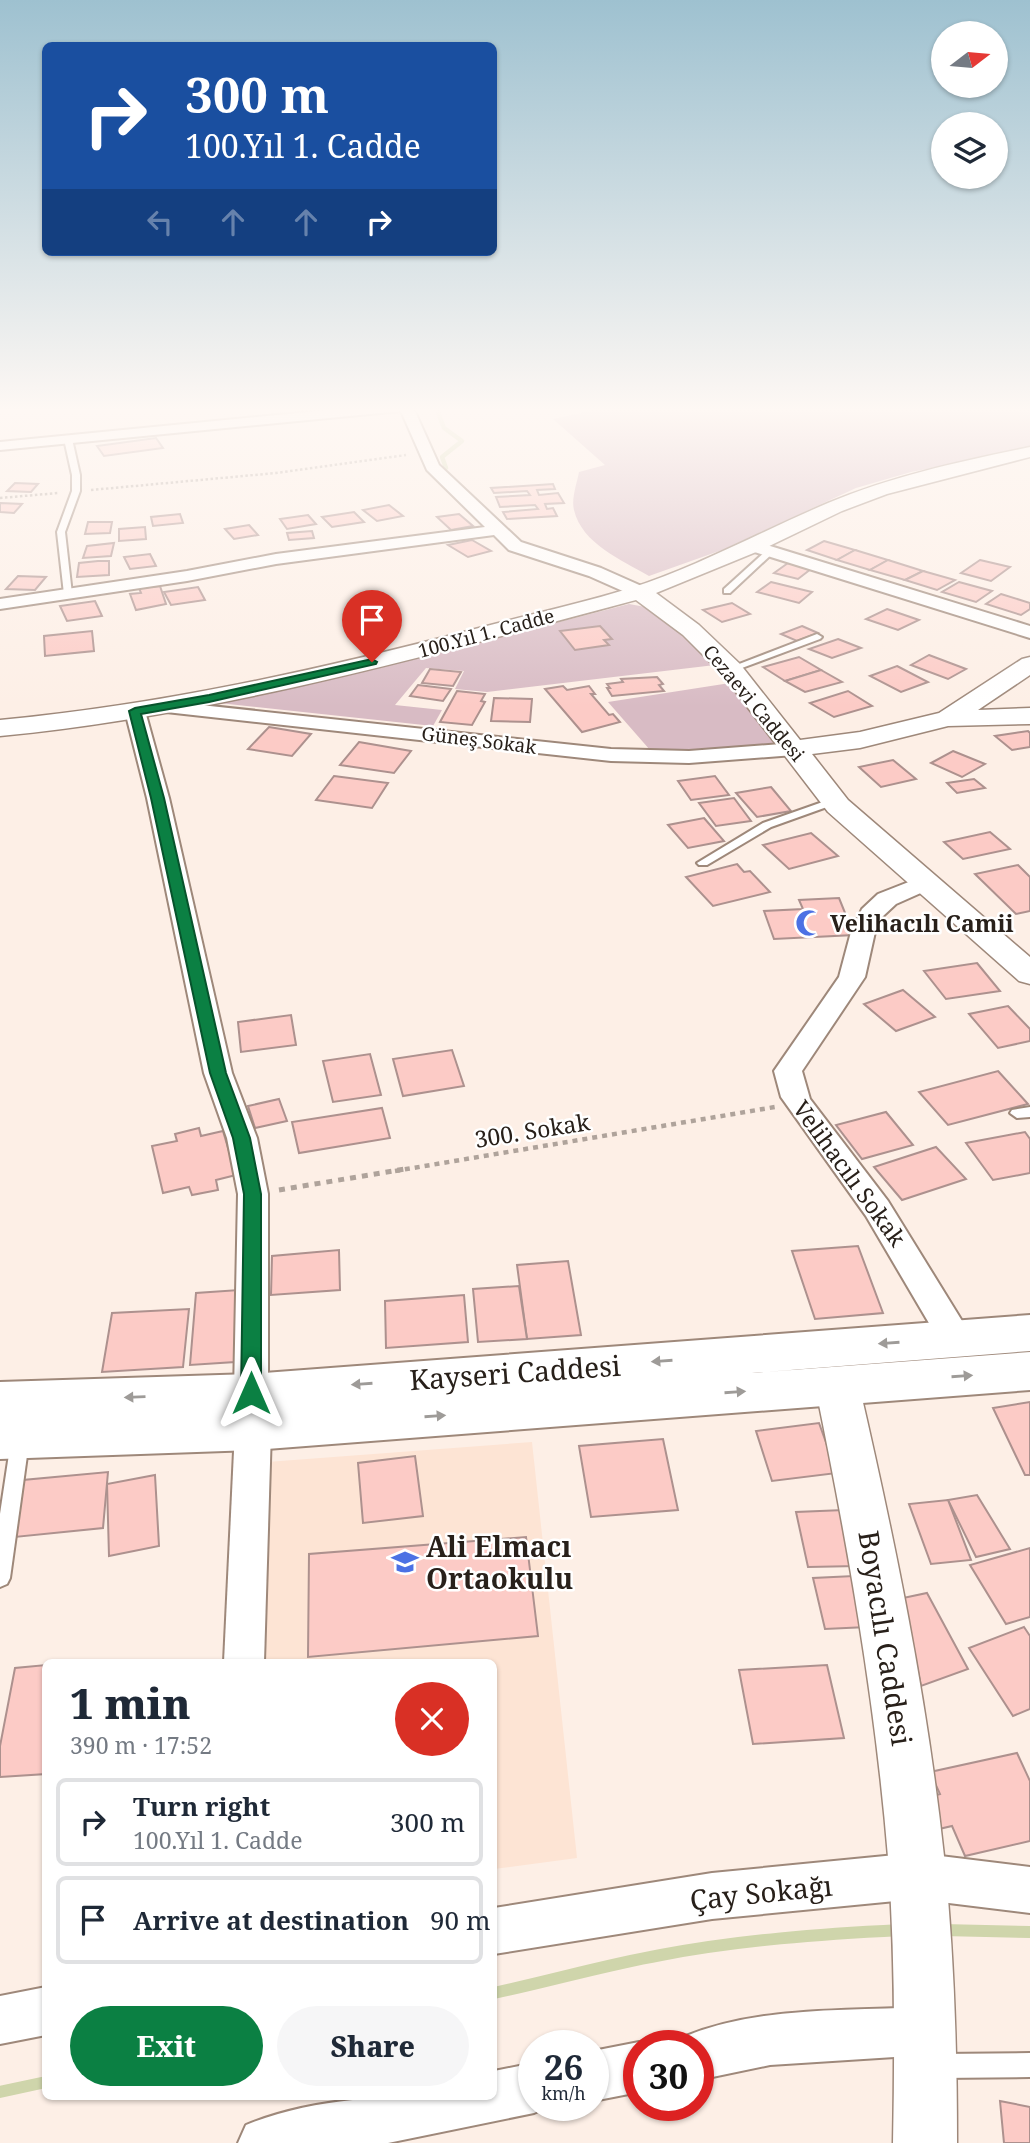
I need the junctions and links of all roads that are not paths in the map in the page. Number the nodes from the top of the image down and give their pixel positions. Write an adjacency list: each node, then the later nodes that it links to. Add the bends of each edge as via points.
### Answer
1 (70, 507): 8 (lane, via 61,532)
2 (471, 507): 4 (street, Cezaevi Caddesi)
3 (835, 507): 5 (street, 100.Yıl 1. Cadde)
4 (496, 530): 7 (street, Cezaevi Caddesi, via 514,546); 8 (street, via 276,559)
5 (762, 549): 6 (lane); 7 (street, 100.Yıl 1. Cadde); 10 (street)
6 (727, 591)
7 (640, 592): 13 (street, Cezaevi Caddesi, via 691,630); 14 (street, 100.Yıl 1. Cadde, via 399,656)
8 (68, 594): 9 (street)
9 (0, 604)
10 (1030, 632)
11 (817, 637): 13 (lane)
12 (1030, 664): 17 (street)
13 (731, 669): 19 (street, Cezaevi Caddesi)
14 (164, 707): 15 (street, 100.Yıl 1. Cadde); 19 (street, Güneş Sokak, via 611,755 689,757)
15 (135, 711): 18 (street, 100.Yıl 1. Cadde); 28 (street, via 218,1073 242,1138 253,1194)
16 (1030, 716): 17 (street)
17 (948, 718): 19 (street, via 860,740)
18 (0, 727)
19 (794, 749): 20 (street, Cezaevi Caddesi)
20 (834, 801): 21 (lane, via 767,825); 22 (street, Cezaevi Caddesi)
21 (703, 863)
22 (924, 883): 23 (street, Cezaevi Caddesi); 25 (street, Velihacılı Sokak, via 887,899 871,914 852,977 788,1071 788,1080 886,1219)
23 (1030, 974)
24 (1030, 1333): 25 (main road, Kayseri Caddesi)
25 (955, 1338): 28 (main road, Kayseri Caddesi, one-way to 28)
26 (1030, 1371): 27 (main road, Kayseri Caddesi, one-way to 26)
27 (837, 1385): 28 (main road, Kayseri Caddesi, one-way to 27); 32 (street, Boyacılı Caddesi, via 881,1588)
28 (252, 1411): 29 (main road, Kayseri Caddesi); 31 (street)
29 (7, 1427): 30 (lane)
30 (0, 1578)
31 (244, 1659)
32 (918, 1885): 33 (street, Çay Sokağı); 34 (street, Çay Sokağı, via 712,1896); 37 (street, Boyacılı Caddesi)
33 (1030, 1891)
34 (497, 1931)
35 (42, 2012): 36 (street)
36 (0, 2020)
37 (926, 2034): 38 (street, via 770,2040); 39 (lane); 44 (street)
38 (714, 2052)
39 (1030, 2064)
40 (518, 2091): 41 (street)
41 (497, 2095)
42 (474, 2100): 43 (street)
43 (264, 2143)
44 (925, 2143)

